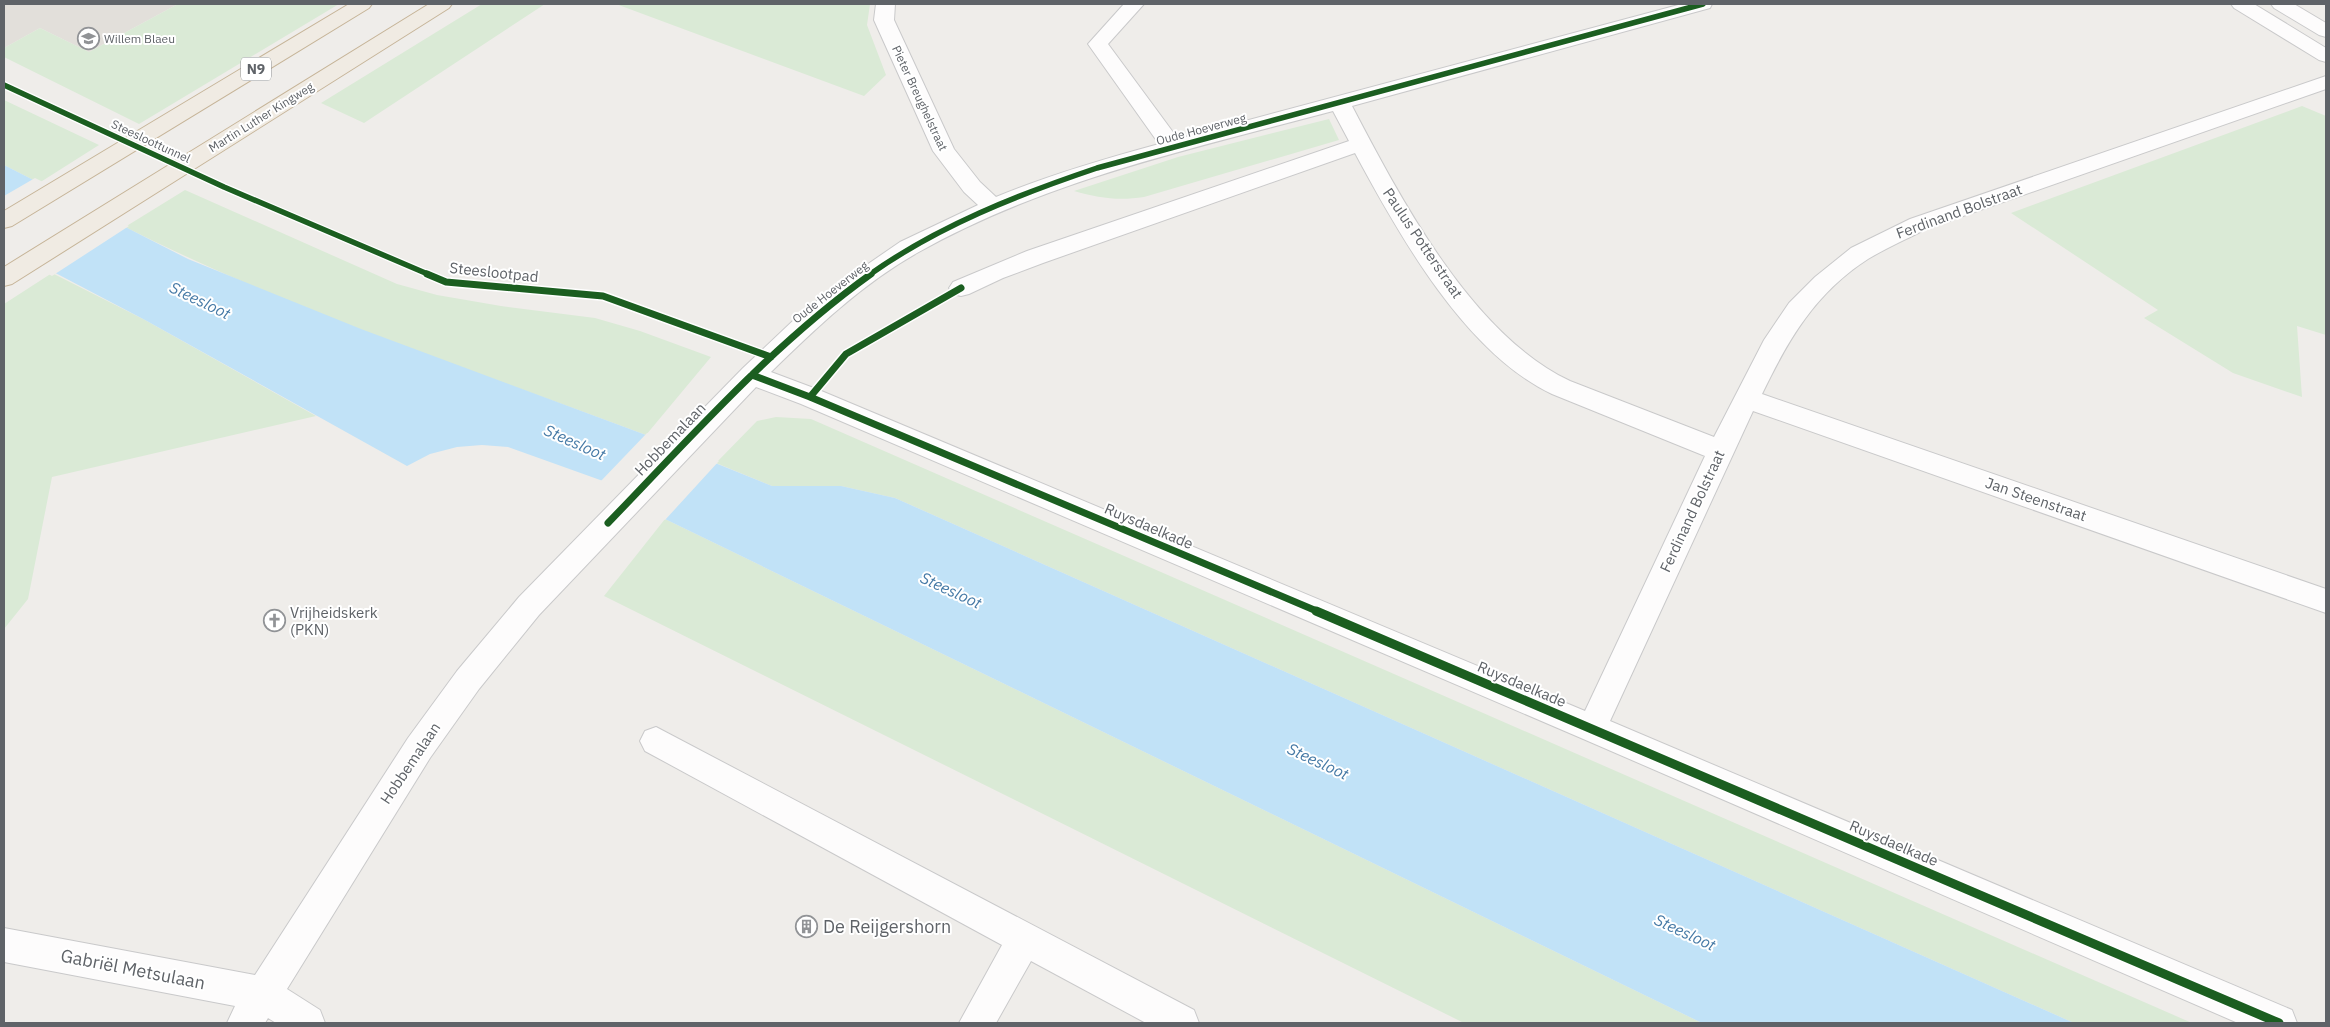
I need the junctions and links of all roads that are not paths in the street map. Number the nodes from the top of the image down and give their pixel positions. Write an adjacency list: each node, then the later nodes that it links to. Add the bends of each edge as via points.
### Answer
1 (362, 4): 16 (highway, N9)
2 (442, 4): 17 (highway, Martin Luther Kingweg)
3 (885, 4): 15 (street, Pieter Breughelstraat, via 884,20 944,152 972,187)
4 (1134, 4): 14 (street, Oude Hoeverweg, via 1098,44)
5 (1703, 4): 8 (street, Oude Hoeverweg)
6 (2241, 4): 10 (street)
7 (2281, 4): 9 (street)
8 (1663, 9): 12 (street, Oude Hoeverweg)
9 (2326, 31)
10 (2326, 56)
11 (2326, 82): 20 (street, Ferdinand Bolstraat, via 1918,224 1887,238 1858,254 1798,309 1776,340)
12 (1340, 103): 13 (street, Paulus Potterstraat); 14 (street, Oude Hoeverweg)
13 (1361, 144): 18 (street, via 1035,257); 21 (street, Paulus Potterstraat, via 1448,285 1483,327 1517,360 1546,380)
14 (1173, 148): 15 (street, Oude Hoeverweg, via 1079,174)
15 (993, 206): 19 (street, Oude Hoeverweg, via 908,248 847,290 807,322)
16 (4, 221)
17 (4, 278)
18 (961, 288)
19 (752, 375): 23 (street, Ruysdaelkade); 27 (street, Hobbemalaan, via 528,606 468,680 414,756)
20 (1746, 398): 21 (street, Ferdinand Bolstraat); 22 (street, Jan Steenstraat)
21 (1720, 450): 23 (street, Ferdinand Bolstraat)
22 (2326, 601)
23 (1592, 728): 32 (street, Ruysdaelkade)
24 (656, 740): 25 (street)
25 (1024, 939): 30 (street); 31 (street)
26 (4, 945): 27 (street, Gabriël Metsulaan)
27 (263, 994): 28 (street, Hobbemalaan); 29 (street)
28 (245, 1023)
29 (307, 1023)
30 (977, 1023)
31 (1181, 1023)
32 (2279, 1023)

